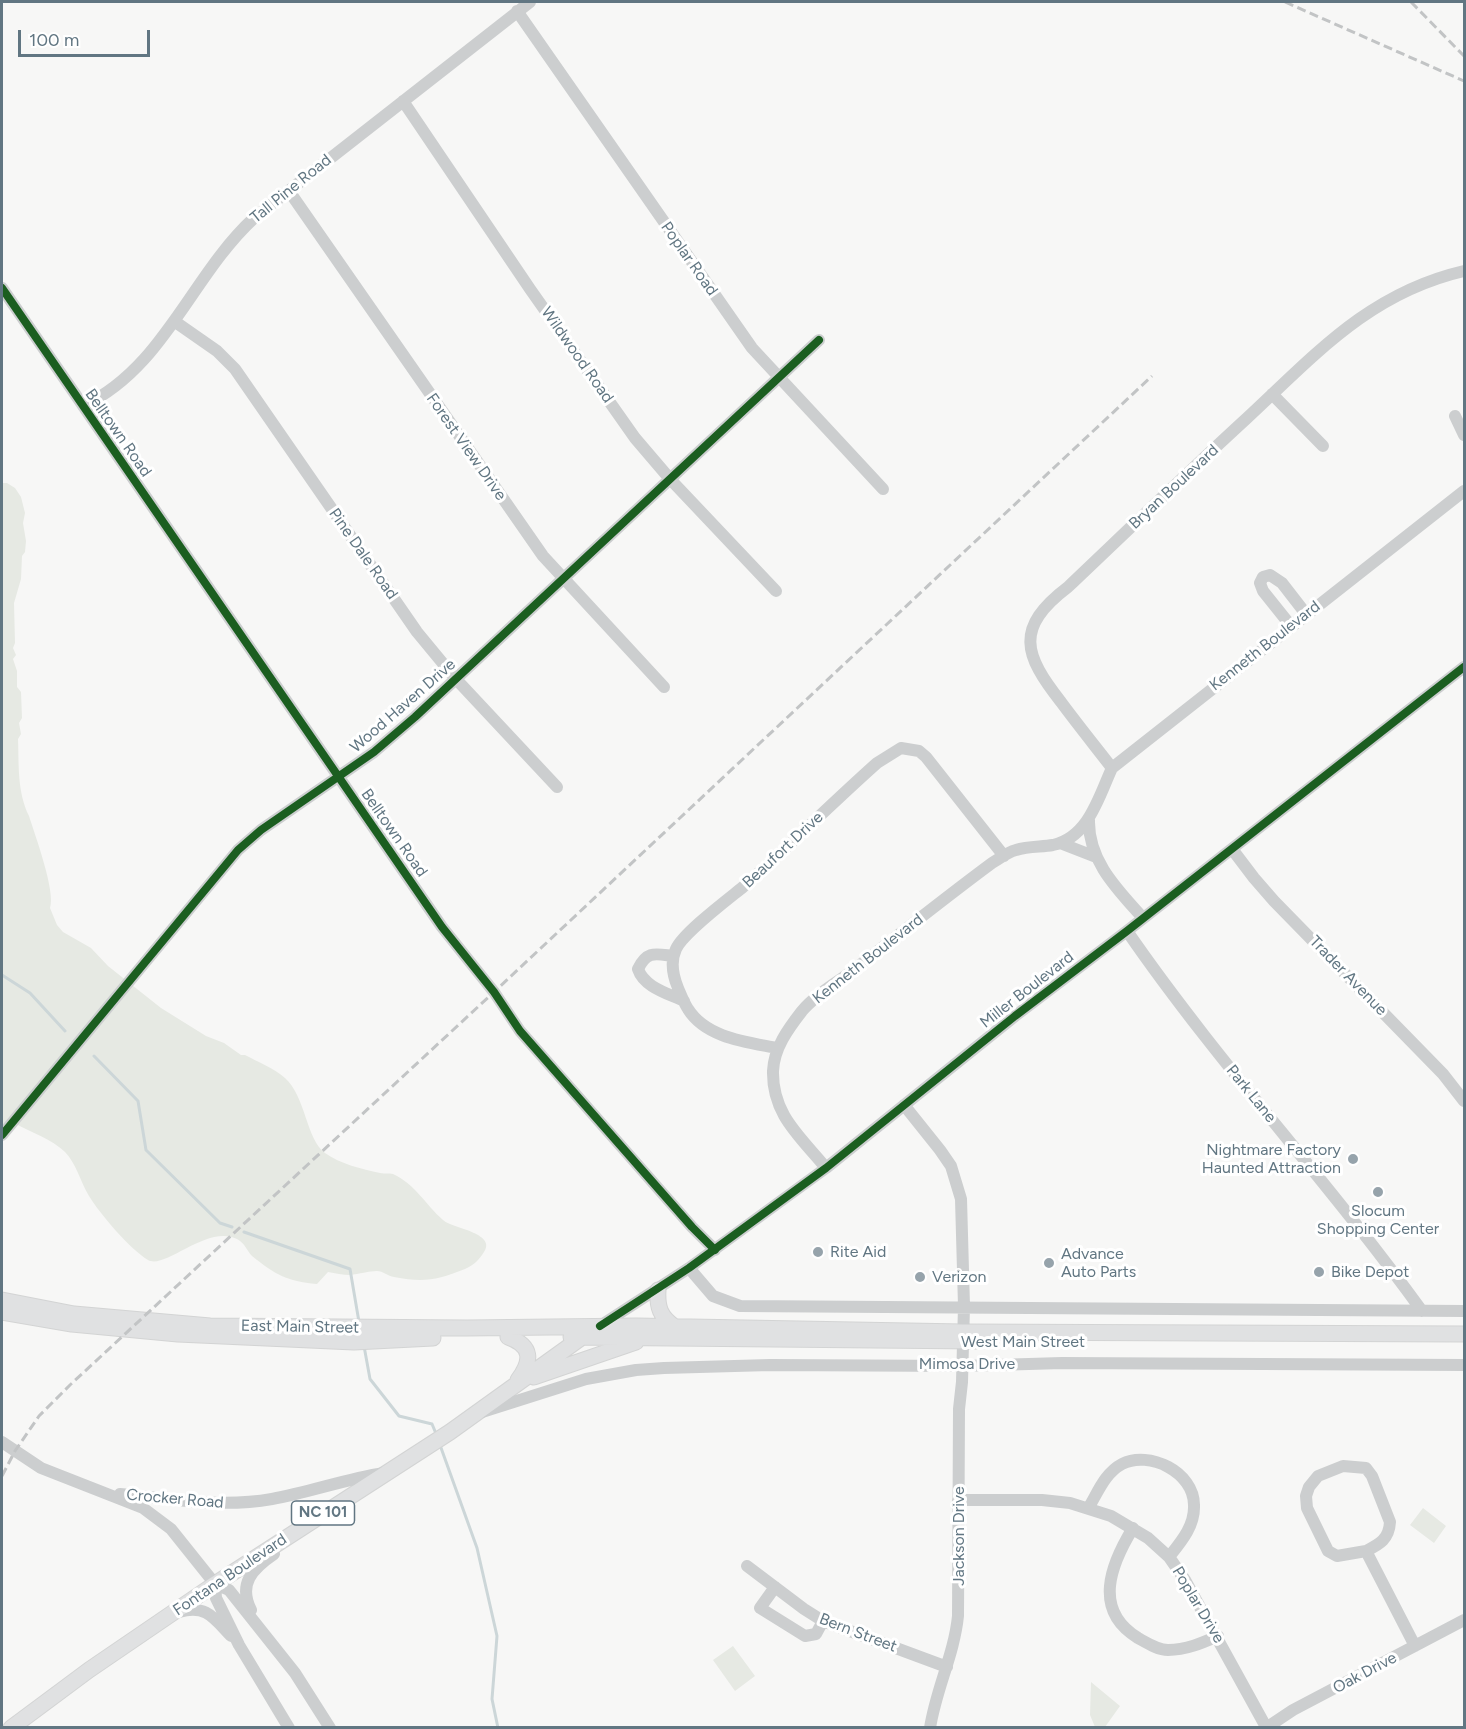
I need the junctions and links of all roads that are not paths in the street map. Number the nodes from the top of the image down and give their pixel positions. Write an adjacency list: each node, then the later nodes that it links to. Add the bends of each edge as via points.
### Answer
1 (530, 2): 2 (street, Tall Pine Road)
2 (517, 11): 3 (street, Tall Pine Road); 9 (street, Poplar Road, via 736,328)
3 (403, 101): 4 (street, Tall Pine Road); 15 (street, Wildwood Road, via 635,438)
4 (288, 191): 7 (street, Tall Pine Road, via 235,237); 18 (street, Forest View Drive, via 518,522)
5 (1464, 271): 10 (street, Bryan Boulevard, via 1423,283 1375,306 1331,339)
6 (2, 288): 11 (street, Belltown Road)
7 (174, 321): 11 (street, Tall Pine Road, via 138,368); 23 (street, Pine Dale Road, via 217,351 239,374 417,632)
8 (819, 340): 9 (street, Wood Haven Drive)
9 (778, 378): 15 (street, Wood Haven Drive); 16 (street, Poplar Road)
10 (1272, 394): 14 (street); 25 (street, Bryan Boulevard, via 1056,596 1033,626 1030,650 1038,671)
11 (83, 406): 26 (street, Belltown Road)
12 (1455, 416): 13 (street)
13 (1464, 435)
14 (1323, 446)
15 (670, 479): 18 (street, Wood Haven Drive); 19 (street, Wildwood Road)
16 (883, 489)
17 (1464, 491): 20 (street, Kenneth Boulevard)
18 (564, 578): 23 (street, Wood Haven Drive); 24 (street, Forest View Drive)
19 (776, 591)
20 (1306, 614): 21 (street, Kenneth Boulevard); 21 (street, via 1278,579 1270,574 1263,577 1263,591)
21 (1291, 626): 25 (street, Kenneth Boulevard)
22 (1464, 667): 30 (street, Miller Boulevard)
23 (455, 678): 26 (street, Wood Haven Drive, via 388,740); 27 (street, Pine Dale Road)
24 (664, 687)
25 (1112, 768): 28 (street, Kenneth Boulevard)
26 (339, 777): 40 (street, Wood Haven Drive, via 261,830 226,862); 42 (street, Belltown Road, via 442,927 520,1031)
27 (557, 787)
28 (1089, 820): 29 (street, Kenneth Boulevard); 32 (street)
29 (1060, 843): 31 (street, Kenneth Boulevard, via 1017,849); 32 (street)
30 (1232, 849): 33 (street, Miller Boulevard); 38 (street, Trader Avenue, via 1274,901 1435,1066)
31 (1004, 856): 35 (street, Beaufort Drive, via 926,757 919,751 901,748 877,764 681,940); 37 (street, Kenneth Boulevard, via 817,997)
32 (1096, 857): 33 (street)
33 (1143, 918): 34 (street, Miller Boulevard)
34 (1127, 931): 39 (street, Miller Boulevard); 47 (street, Park Lane)
35 (674, 956): 36 (street, via 674,977); 36 (street, via 649,955 638,969 647,983)
36 (684, 1001): 37 (street, via 696,1018 712,1030 738,1041)
37 (777, 1048): 41 (street, Kenneth Boulevard, via 773,1072 780,1108 792,1131)
38 (1464, 1101)
39 (904, 1105): 41 (street, Miller Boulevard); 46 (street, Jackson Drive, via 951,1166 959,1188 963,1216)
40 (2, 1135)
41 (826, 1168): 42 (street, Miller Boulevard)
42 (715, 1250): 43 (street, Miller Boulevard)
43 (689, 1268): 44 (street, Miller Boulevard); 46 (street, via 713,1296 740,1306)
44 (657, 1290): 50 (street, Miller Boulevard); 51 (main road, via 659,1310)
45 (2, 1300): 53 (main road, East Main Street, via 74,1314)
46 (963, 1306): 47 (street); 54 (street, Jackson Drive)
47 (1422, 1311): 48 (street)
48 (1464, 1311)
49 (2, 1312): 53 (main road, East Main Street, via 129,1331)
50 (600, 1326): 51 (main road, West Main Street); 53 (main road, East Main Street); 56 (main road, Fontana Boulevard / NC 101)
51 (675, 1327): 54 (main road, West Main Street)
52 (1464, 1334): 54 (main road, West Main Street)
53 (360, 1335): 55 (main road, East Main Street)
54 (963, 1336): 57 (main road, West Main Street); 58 (main road, West Main Street); 60 (street, Jackson Drive)
55 (508, 1337): 56 (main road, East Main Street); 61 (main road, via 524,1346 528,1355 527,1366)
56 (582, 1337): 57 (main road, West Main Street); 61 (main road, Fontana Boulevard / NC 101)
57 (645, 1339): 61 (main road)
58 (1464, 1344)
59 (1464, 1365): 60 (street, Mimosa Drive)
60 (962, 1366): 62 (street, Mimosa Drive, via 876,1364 636,1370 563,1385); 66 (street, Jackson Drive)
61 (514, 1384): 62 (main road, Fontana Boulevard / NC 101)
62 (475, 1413): 64 (main road, Fontana Boulevard / NC 101)
63 (2, 1442): 65 (street, via 41,1468)
64 (387, 1472): 65 (street, Crocker Road, via 244,1502 195,1502); 67 (main road, Fontana Boulevard / NC 101)
65 (104, 1493): 73 (street, via 160,1519)
66 (958, 1500): 68 (street, Poplar Drive, via 1042,1500); 84 (street, Jackson Drive, via 958,1616)
67 (334, 1506): 73 (main road, Fontana Boulevard / NC 101); 80 (street, via 317,1525 261,1563 247,1581 246,1599)
68 (1089, 1507): 69 (street, Poplar Drive); 71 (street, via 1106,1477 1120,1465 1136,1459 1167,1466 1189,1487 1195,1504 1188,1532)
69 (1133, 1528): 71 (street, Poplar Drive); 81 (street, via 1118,1552 1110,1582 1109,1599 1117,1617 1133,1635 1166,1651 1189,1648)
70 (1366, 1551): 70 (street, via 1388,1536 1390,1522 1372,1476 1366,1468 1350,1466 1318,1476 1309,1487 1307,1508 1328,1551 1337,1556); 83 (street)
71 (1169, 1557): 81 (street, Poplar Drive)
72 (747, 1566): 74 (street, Bern Street)
73 (215, 1584): 75 (main road, Fontana Boulevard / NC 101); 76 (street, via 229,1590); 79 (street, via 216,1598)
74 (774, 1587): 78 (street, Bern Street); 78 (street, via 760,1608 805,1636 816,1634)
75 (172, 1614): 82 (street, via 192,1608 208,1612); 86 (main road, Fontana Boulevard / NC 101)
76 (251, 1618): 79 (street); 80 (street)
77 (1464, 1620): 83 (street, Oak Drive)
78 (823, 1621): 84 (street, Bern Street)
79 (232, 1630): 82 (street)
80 (263, 1633): 88 (street, via 295,1673)
81 (1218, 1636): 85 (street, Poplar Drive)
82 (239, 1645): 87 (street)
83 (1415, 1646): 85 (street, Oak Drive)
84 (947, 1667): 89 (street, Jackson Drive)
85 (1266, 1727)
86 (11, 1728)
87 (289, 1728)
88 (330, 1728)
89 (930, 1728)

